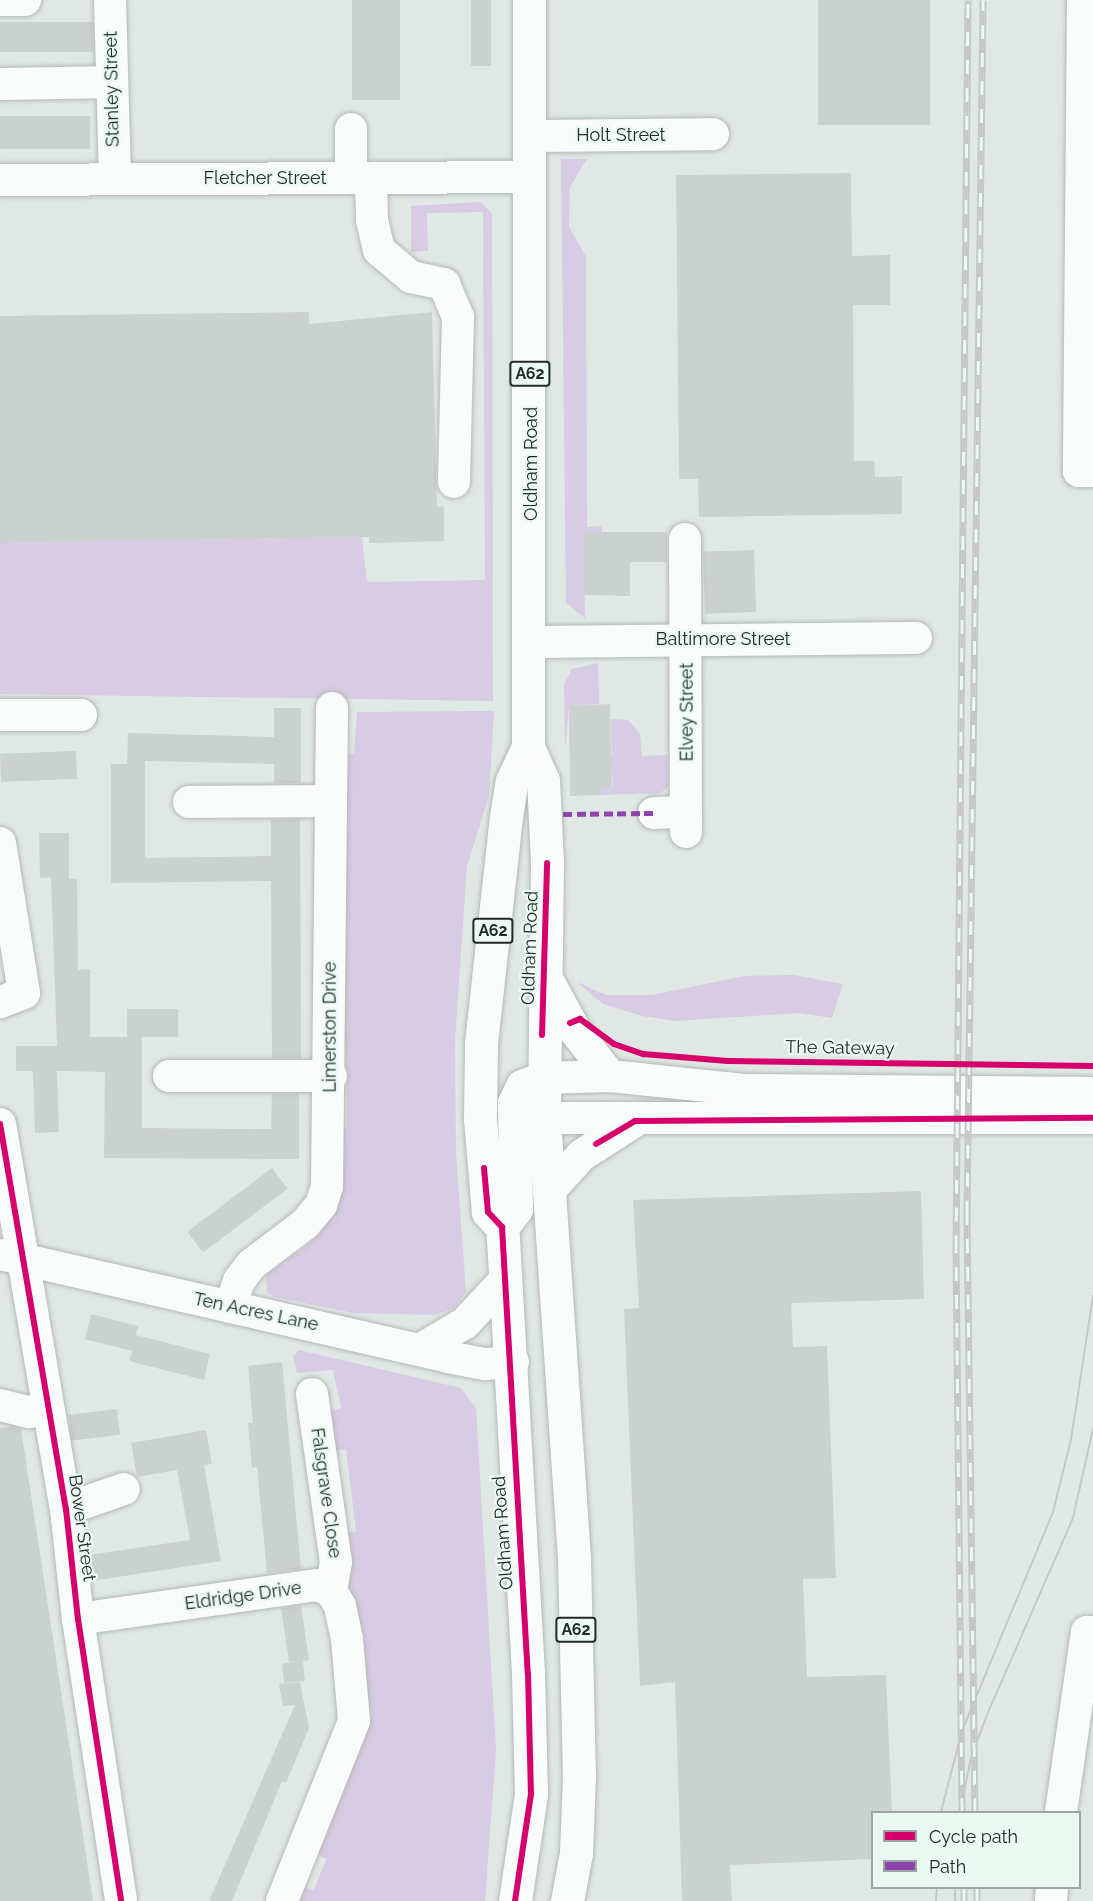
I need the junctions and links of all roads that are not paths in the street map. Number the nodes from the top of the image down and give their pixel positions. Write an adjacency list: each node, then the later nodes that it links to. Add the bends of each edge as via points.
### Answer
1 (0, 0): 2 (street)
2 (25, 0)
3 (110, 0): 6 (street, Stanley Street)
4 (529, 0): 10 (highway, Oldham Road / A62)
5 (1083, 0): 15 (street, via 1079,471)
6 (112, 82): 7 (street); 12 (street, Stanley Street)
7 (0, 84)
8 (351, 129): 13 (street)
9 (713, 134): 10 (street, Holt Street)
10 (530, 136): 11 (highway, Oldham Road / A62)
11 (530, 177): 13 (street, Fletcher Street); 20 (highway, Oldham Road / A62)
12 (115, 178): 13 (street, Fletcher Street); 14 (street, Fletcher Street)
13 (361, 178): 16 (street, via 379,250 411,277 444,284 458,317)
14 (0, 180)
15 (1093, 471)
16 (454, 482)
17 (686, 539): 19 (street, Elvey Street)
18 (916, 638): 19 (street, Baltimore Street)
19 (687, 639): 20 (street, Baltimore Street); 27 (street, Elvey Street, via 686,822)
20 (531, 642): 24 (highway, Oldham Road / A62)
21 (332, 708): 25 (street, Limerston Drive)
22 (0, 715): 23 (street)
23 (81, 715)
24 (528, 747): 29 (highway, Oldham Road / A62, via 543,780); 38 (highway, Oldham Road / A62, via 512,782 506,817 481,1043)
25 (330, 801): 26 (street); 32 (street, Limerston Drive)
26 (189, 802)
27 (654, 813)
28 (0, 843): 30 (street, via 24,993)
29 (546, 977): 33 (street, via 570,1023); 34 (highway, Oldham Road / A62)
30 (0, 1002)
31 (169, 1076): 32 (street)
32 (331, 1076): 45 (street, Limerston Drive, via 329,1163 321,1205 305,1224 252,1264 239,1281)
33 (610, 1077): 34 (street); 35 (street, via 746,1090)
34 (543, 1078): 36 (highway, Oldham Road / A62); 38 (highway, via 522,1086)
35 (1093, 1093)
36 (544, 1118): 38 (highway); 39 (street); 42 (highway, Oldham Road / A62)
37 (1093, 1118): 39 (street)
38 (496, 1119): 44 (highway, Oldham Road, via 516,1209 502,1227)
39 (635, 1121): 42 (street, via 582,1155)
40 (0, 1124): 41 (street, Bower Street)
41 (2, 1155): 43 (street, Bower Street)
42 (550, 1190): 47 (highway, Oldham Road / A62)
43 (11, 1256): 45 (street, Ten Acres Lane); 51 (street, Bower Street)
44 (506, 1279): 46 (street, via 465,1323); 48 (highway, Oldham Road)
45 (230, 1307): 46 (street, Ten Acres Lane)
46 (423, 1348): 48 (street, Ten Acres Lane, via 485,1364)
47 (561, 1358): 48 (highway); 61 (highway, Oldham Road / A62, via 579,1718 576,1853)
48 (513, 1362): 60 (highway, Oldham Road, via 512,1439 528,1673 531,1794)
49 (312, 1394): 54 (street, Falsgrave Close, via 336,1562)
50 (0, 1406): 51 (street, via 29,1412)
51 (47, 1409): 53 (street, Bower Street)
52 (124, 1488): 53 (street)
53 (66, 1509): 55 (street, Bower Street)
54 (331, 1591): 55 (street, Eldridge Drive, via 318,1585); 59 (street, via 340,1606 347,1639 354,1721)
55 (78, 1619): 58 (street, Bower Street)
56 (1093, 1632): 57 (street, via 1087,1632)
57 (1061, 1811)
58 (121, 1901)
59 (282, 1901)
60 (515, 1901)
61 (567, 1901)

